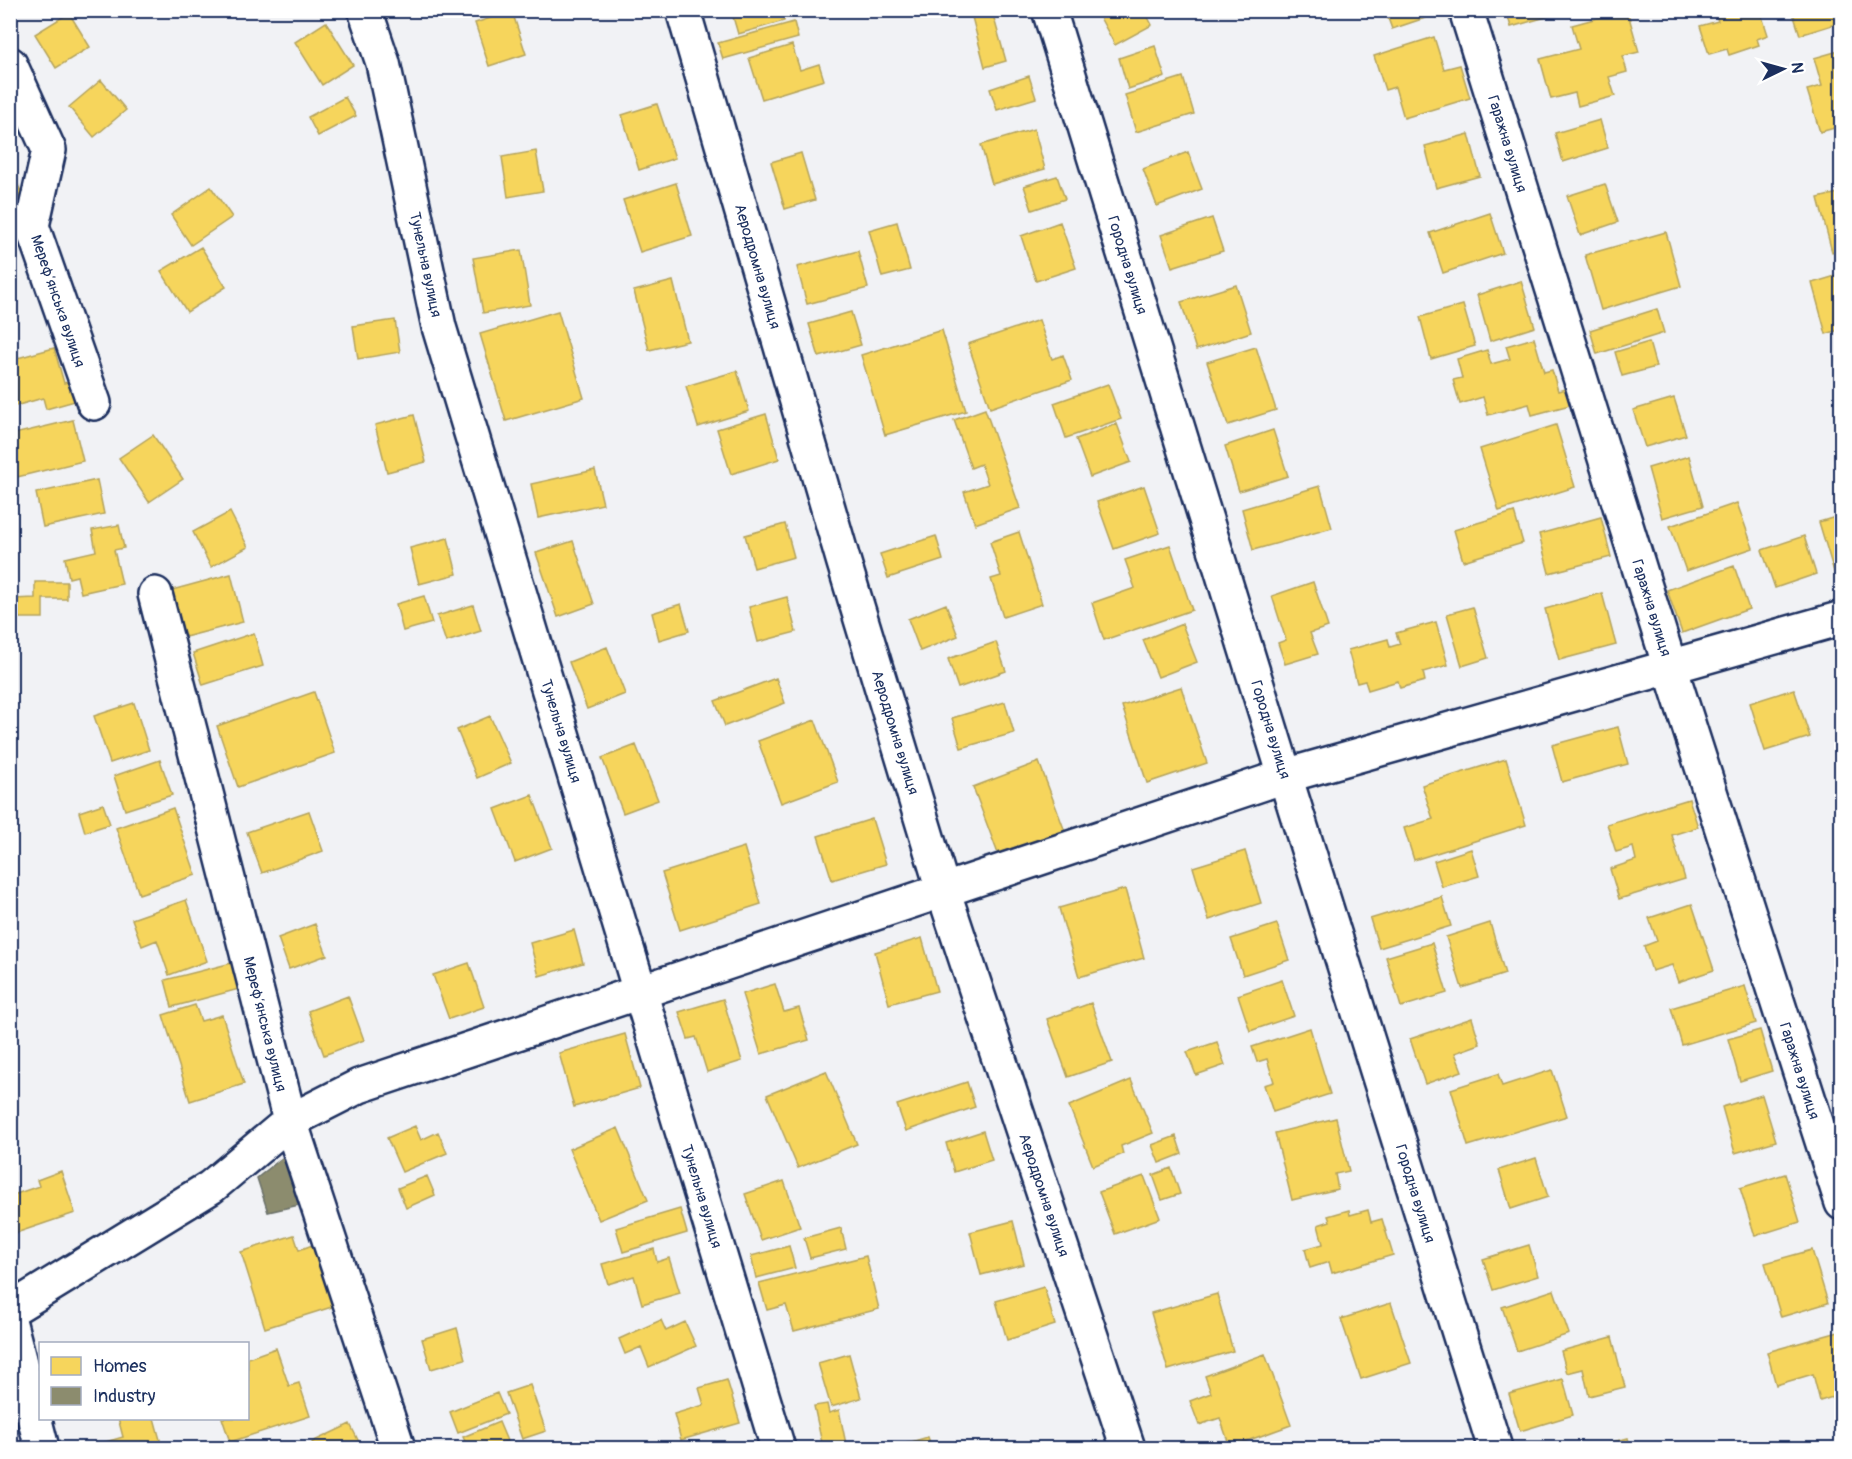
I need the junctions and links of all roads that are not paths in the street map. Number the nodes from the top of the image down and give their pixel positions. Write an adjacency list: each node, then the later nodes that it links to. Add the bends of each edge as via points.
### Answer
1 (365, 10): 13 (street, Тунельна вулиця, via 383,63 440,327)
2 (683, 10): 12 (street, Аеродромна вулиця)
3 (1049, 10): 11 (street, Городна вулиця)
4 (1466, 10): 10 (street, Гаражна вулиця)
5 (10, 64): 6 (street, Мерефʼянська вулиця, via 49,150)
6 (21, 234): 7 (street, Мерефʼянська вулиця)
7 (94, 403)
8 (154, 594): 14 (street, Мерефʼянська вулиця)
9 (1842, 618): 10 (street)
10 (1670, 668): 11 (street); 15 (street, Гаражна вулиця)
11 (1285, 776): 12 (street); 22 (street, Городна вулиця)
12 (943, 890): 13 (street); 21 (street, Аеродромна вулиця)
13 (641, 991): 14 (street, via 359,1086); 20 (street, Тунельна вулиця)
14 (290, 1121): 16 (street, via 211,1187); 19 (street, Мерефʼянська вулиця)
15 (1842, 1203)
16 (10, 1310)
17 (14, 1339): 18 (street)
18 (42, 1449)
19 (398, 1449)
20 (778, 1449)
21 (1128, 1449)
22 (1495, 1449)

